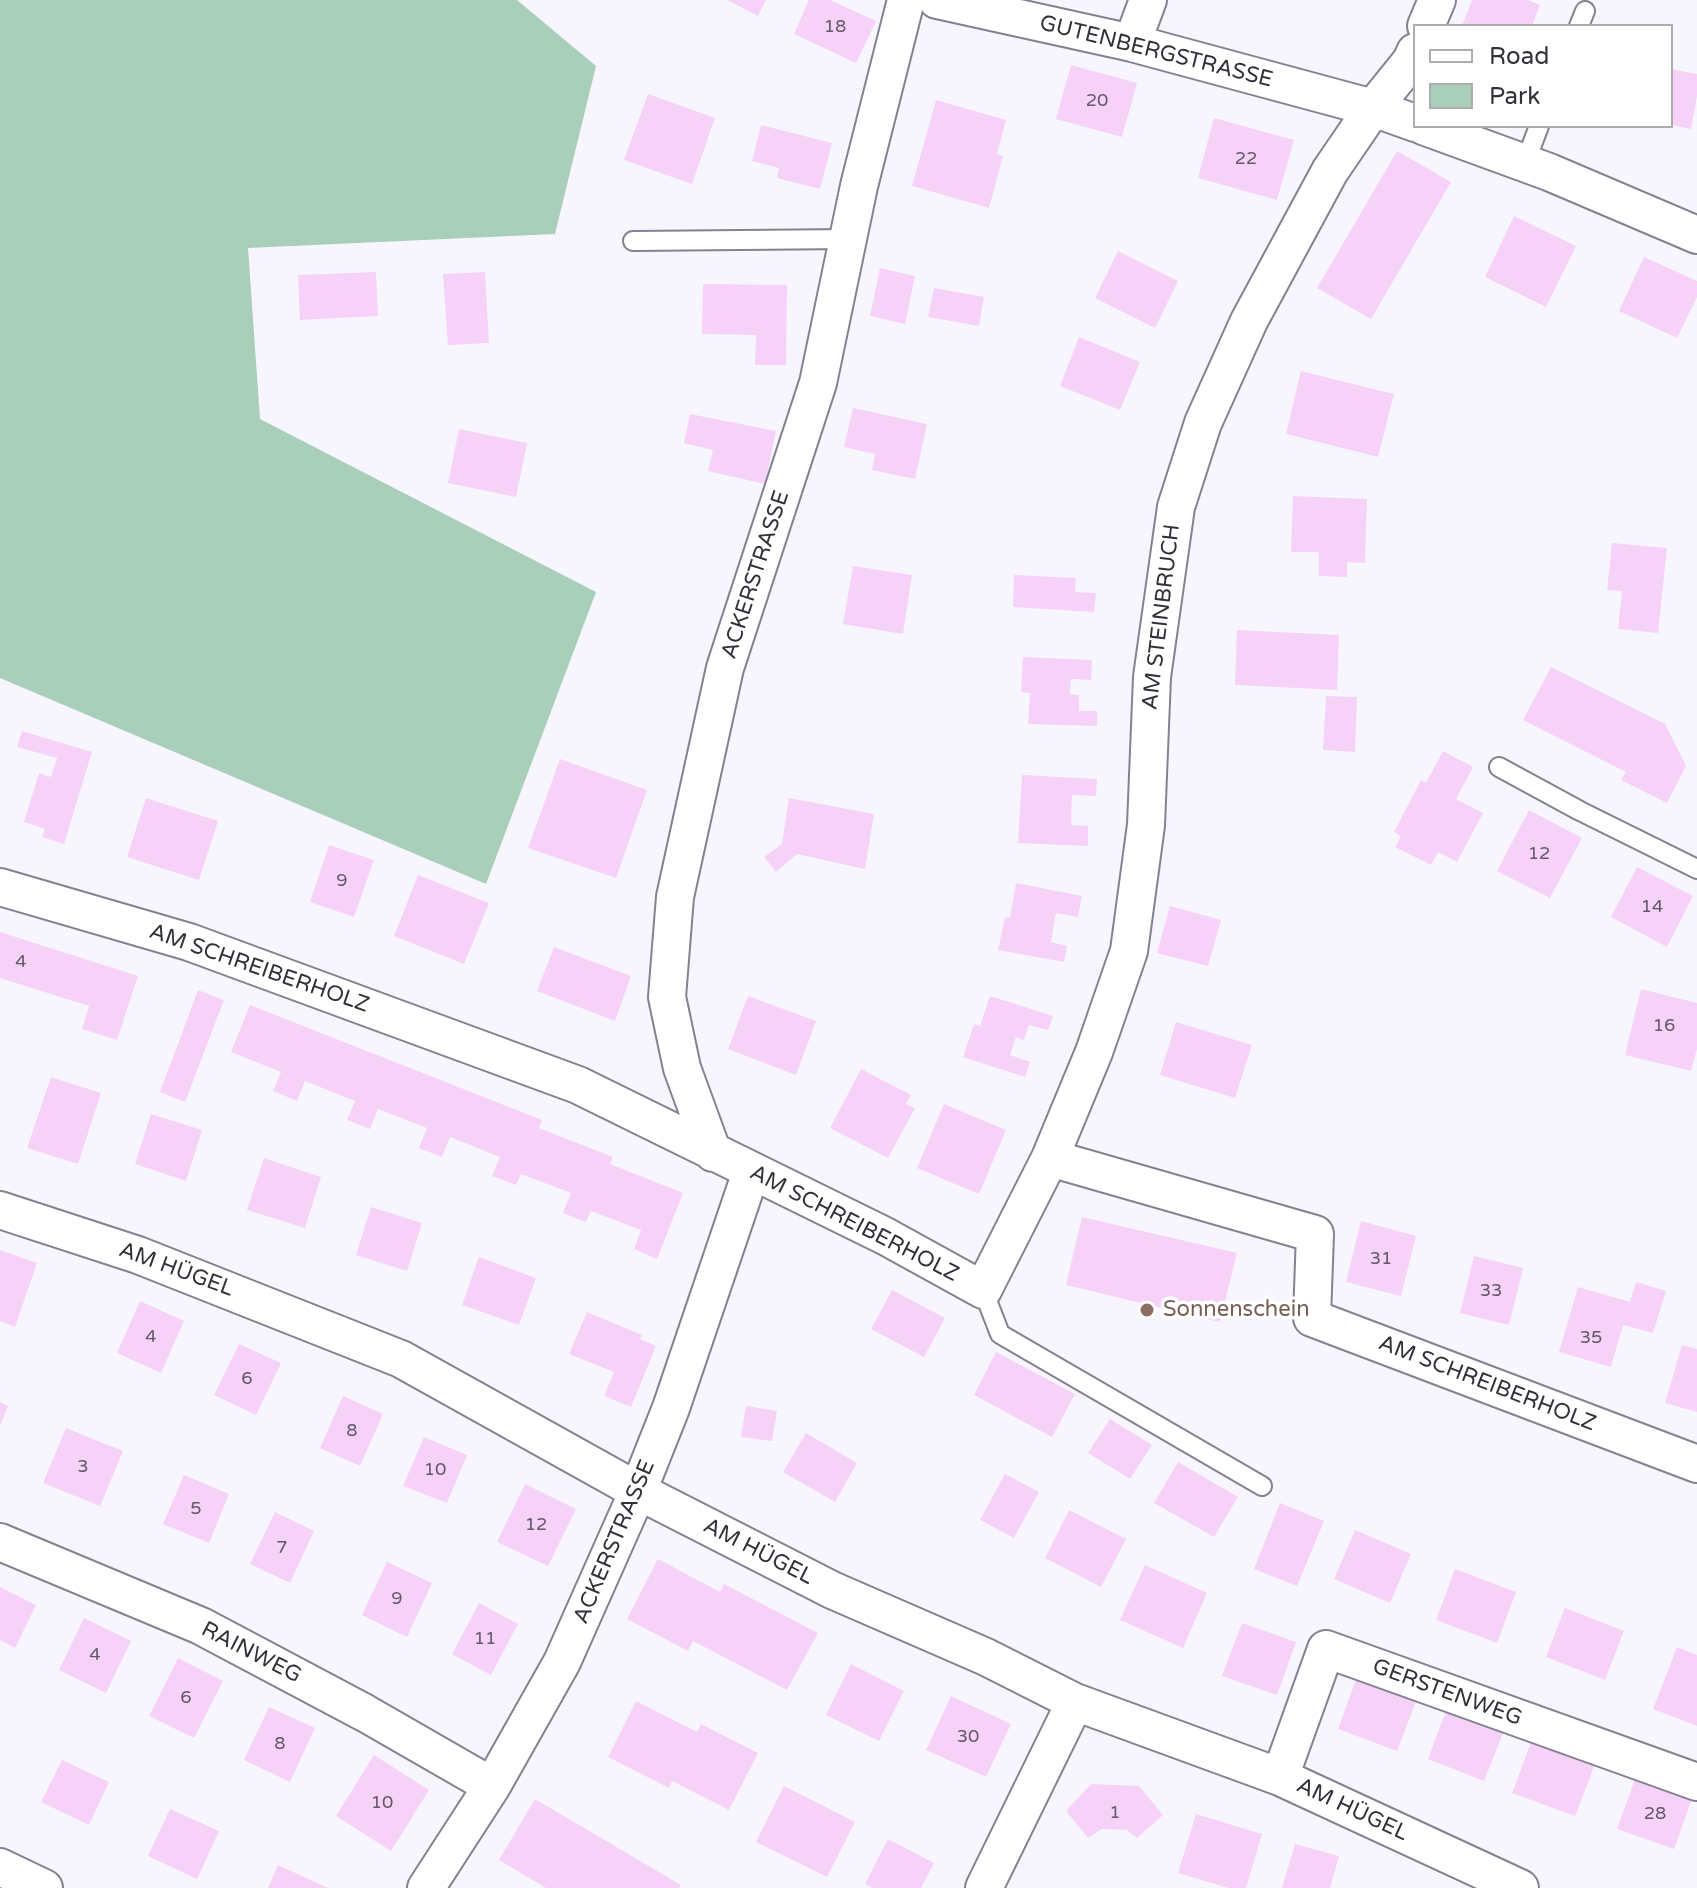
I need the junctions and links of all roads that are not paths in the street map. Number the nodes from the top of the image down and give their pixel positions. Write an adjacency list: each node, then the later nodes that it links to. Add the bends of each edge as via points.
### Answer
1 (906, 0): 14 (street, ACKERSTRASSE)
2 (939, 0): 6 (street, GUTENBERGSTRASSE)
3 (1148, 0): 6 (street)
4 (1437, 0): 5 (street)
5 (1427, 24)
6 (1132, 43): 8 (street, GUTENBERGSTRASSE)
7 (1413, 56): 8 (street)
8 (1373, 108): 9 (street, GUTENBERGSTRASSE); 20 (street, AM STEINBRUCH, via 1330,171 1249,321 1203,423 1176,507 1152,677 1146,825 1129,951)
9 (1413, 122)
10 (1429, 128): 12 (street)
11 (1538, 128): 12 (lane)
12 (1525, 163): 13 (street)
13 (1697, 235)
14 (849, 239): 15 (lane); 19 (street, ACKERSTRASSE, via 818,383 725,668 675,897 667,997 682,1068)
15 (633, 241)
16 (1499, 767): 17 (lane)
17 (1697, 869)
18 (0, 887): 19 (street, AM SCHREIBERHOLZ, via 189,942 563,1080)
19 (713, 1153): 21 (street, AM SCHREIBERHOLZ)
20 (1050, 1158): 23 (street, AM SCHREIBERHOLZ); 24 (street, AM SCHREIBERHOLZ, via 1315,1234 1312,1318)
21 (751, 1172): 23 (street, AM SCHREIBERHOLZ); 26 (street, ACKERSTRASSE)
22 (0, 1210): 26 (street, AM HÜGEL, via 138,1255 401,1359)
23 (983, 1290): 25 (lane, via 1000,1334)
24 (1697, 1464)
25 (1262, 1486)
26 (638, 1491): 28 (street, AM HÜGEL, via 832,1590); 31 (street, ACKERSTRASSE, via 562,1662)
27 (0, 1542): 31 (street, RAINWEG, via 201,1626)
28 (1075, 1702): 29 (street, AM HÜGEL); 35 (street)
29 (1280, 1777): 30 (street, GERSTENWEG, via 1326,1649); 36 (street, AM HÜGEL)
30 (1697, 1782)
31 (492, 1786): 34 (street, ACKERSTRASSE)
32 (0, 1867): 33 (street)
33 (44, 1888)
34 (426, 1888)
35 (984, 1888)
36 (1520, 1888)

